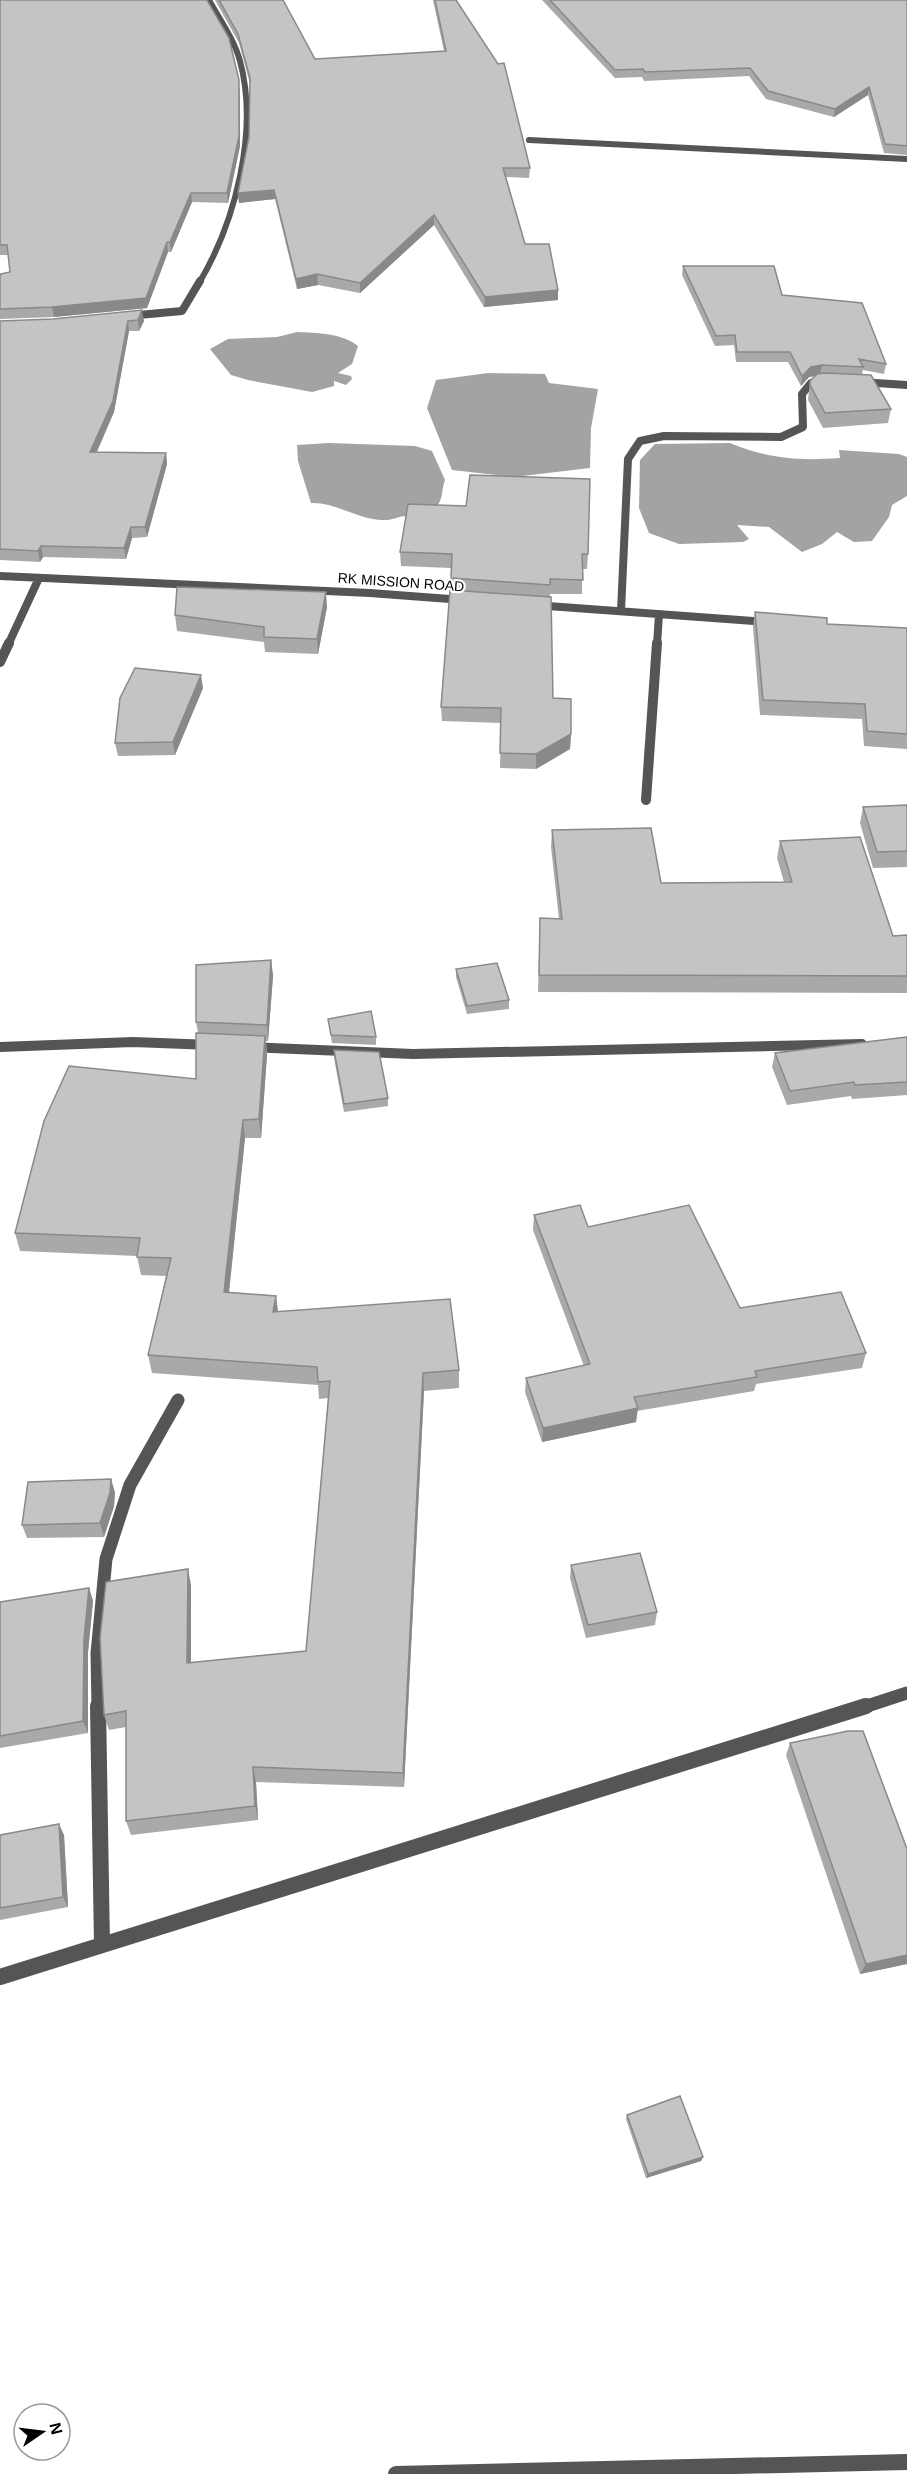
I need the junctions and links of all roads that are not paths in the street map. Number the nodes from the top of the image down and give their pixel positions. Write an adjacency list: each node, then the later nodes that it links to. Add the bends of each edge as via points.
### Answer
1 (209, 0): 4 (street, via 230,35 242,69 245,125 240,184 211,262 182,311)
2 (530, 140): 3 (street)
3 (907, 159)
4 (124, 316)
5 (830, 381): 12 (street, via 811,383 802,394 803,427 781,437 664,436 640,441 628,459)
6 (851, 382): 7 (street)
7 (907, 385)
8 (0, 576): 9 (street, RK MISSION ROAD)
9 (39, 578): 10 (street, RK MISSION ROAD); 15 (street)
10 (472, 601)
11 (530, 605): 12 (street)
12 (621, 611): 13 (street)
13 (659, 614): 14 (street); 16 (street)
14 (777, 622)
15 (0, 662)
16 (646, 800)
17 (872, 1044): 18 (street, via 413,1054 133,1042)
18 (0, 1047)
19 (178, 1400): 21 (street, via 130,1485 106,1559 97,1653)
20 (907, 1693): 21 (street)
21 (102, 1945): 22 (street)
22 (0, 1977)
23 (907, 2462): 24 (street)
24 (396, 2474)

